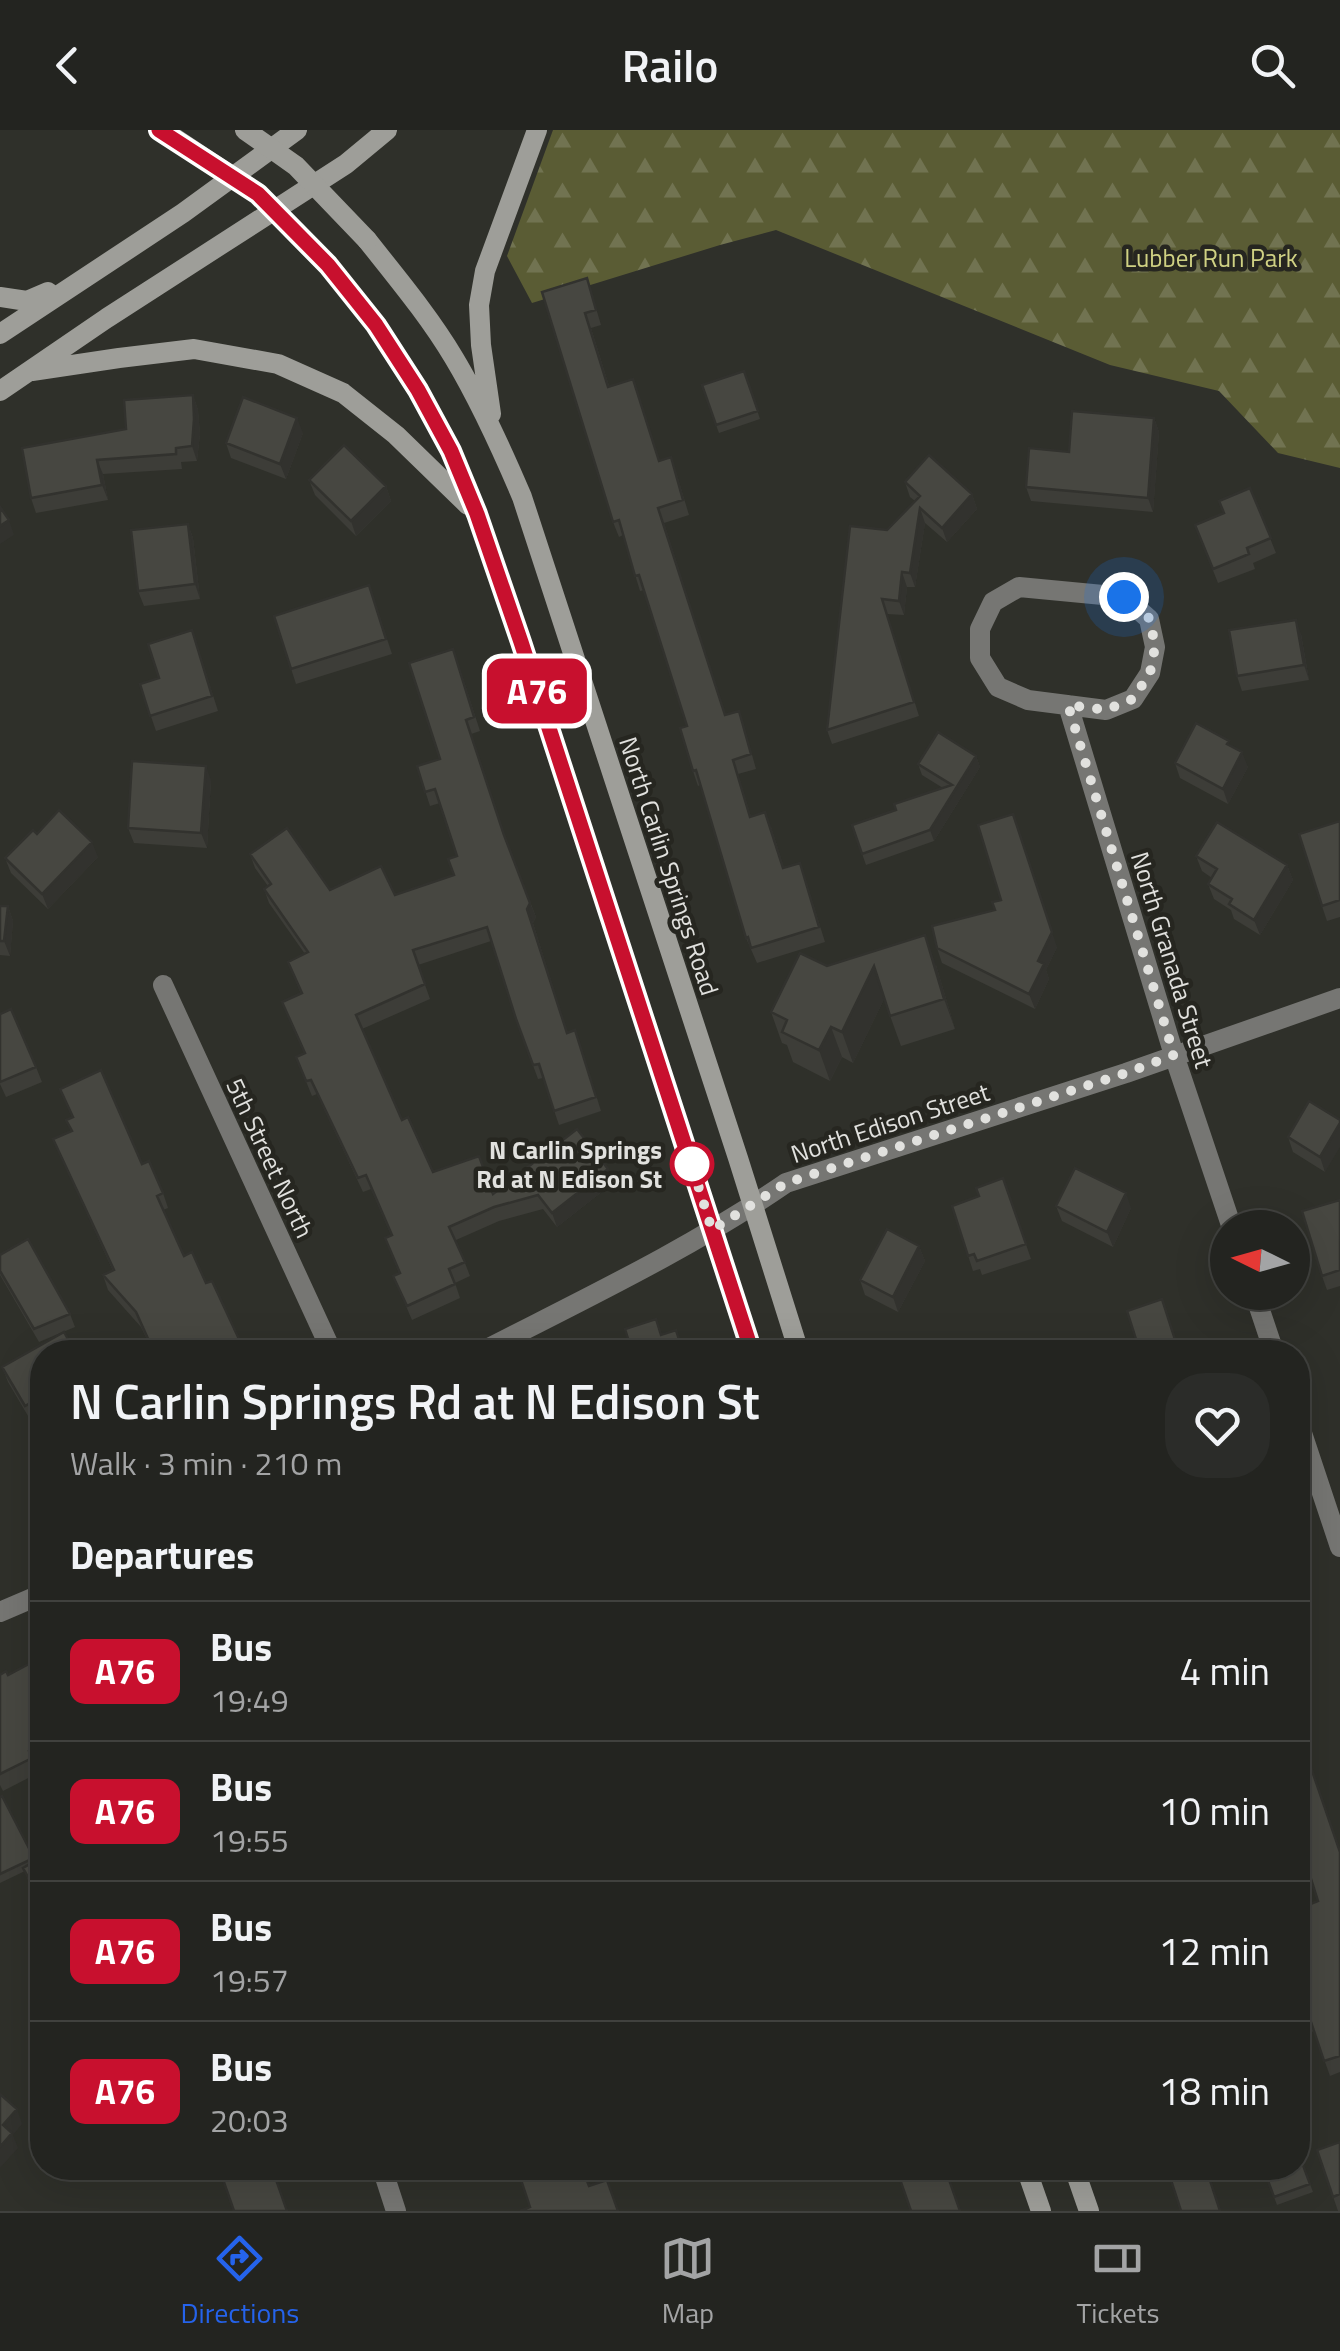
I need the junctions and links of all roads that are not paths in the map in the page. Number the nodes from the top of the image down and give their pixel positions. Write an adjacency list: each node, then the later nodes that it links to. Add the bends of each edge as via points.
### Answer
1 (245, 130): 11 (main road, North Carlin Springs Road, bridge, via 296,166 367,240 444,343)
2 (297, 130): 6 (main road)
3 (388, 130): 9 (main road)
4 (537, 130): 11 (main road, via 484,271 479,305)
5 (167, 135): 12 (main road, bridge, via 258,194 328,265 418,390)
6 (92, 275): 7 (main road, via 27,300); 8 (main road)
7 (0, 298)
8 (0, 334)
9 (32, 371): 10 (main road); 12 (main road, via 194,350 278,364 343,393 396,434)
10 (0, 391)
11 (494, 431): 17 (main road, North Carlin Springs Road, via 567,632)
12 (477, 514): 19 (main road)
13 (1068, 705): 13 (street, via 1106,710 1133,699 1150,673 1150,619 1124,597 1018,587 993,602 980,629 980,658 998,687 1028,700); 16 (street, North Granada Street)
14 (162, 985): 21 (street, 5th Street North)
15 (1340, 998): 16 (street, North Edison Street)
16 (1174, 1055): 17 (street, North Edison Street, via 786,1183); 18 (street, North Granada Street)
17 (752, 1206): 19 (street, North Edison Street); 24 (main road, North Carlin Springs Road)
18 (1226, 1210)
19 (712, 1230): 22 (street, North Edison Street); 23 (main road)
20 (1260, 1310): 25 (street)
21 (326, 1340)
22 (504, 1340)
23 (748, 1340)
24 (795, 1340)
25 (1270, 1340)
26 (1310, 1457): 27 (street)
27 (1340, 1546)
28 (30, 1599): 29 (street)
29 (0, 1612)
30 (386, 2180): 33 (street)
31 (1030, 2180): 34 (main road)
32 (1078, 2180): 35 (main road)
33 (396, 2211)
34 (1041, 2211)
35 (1089, 2211)

